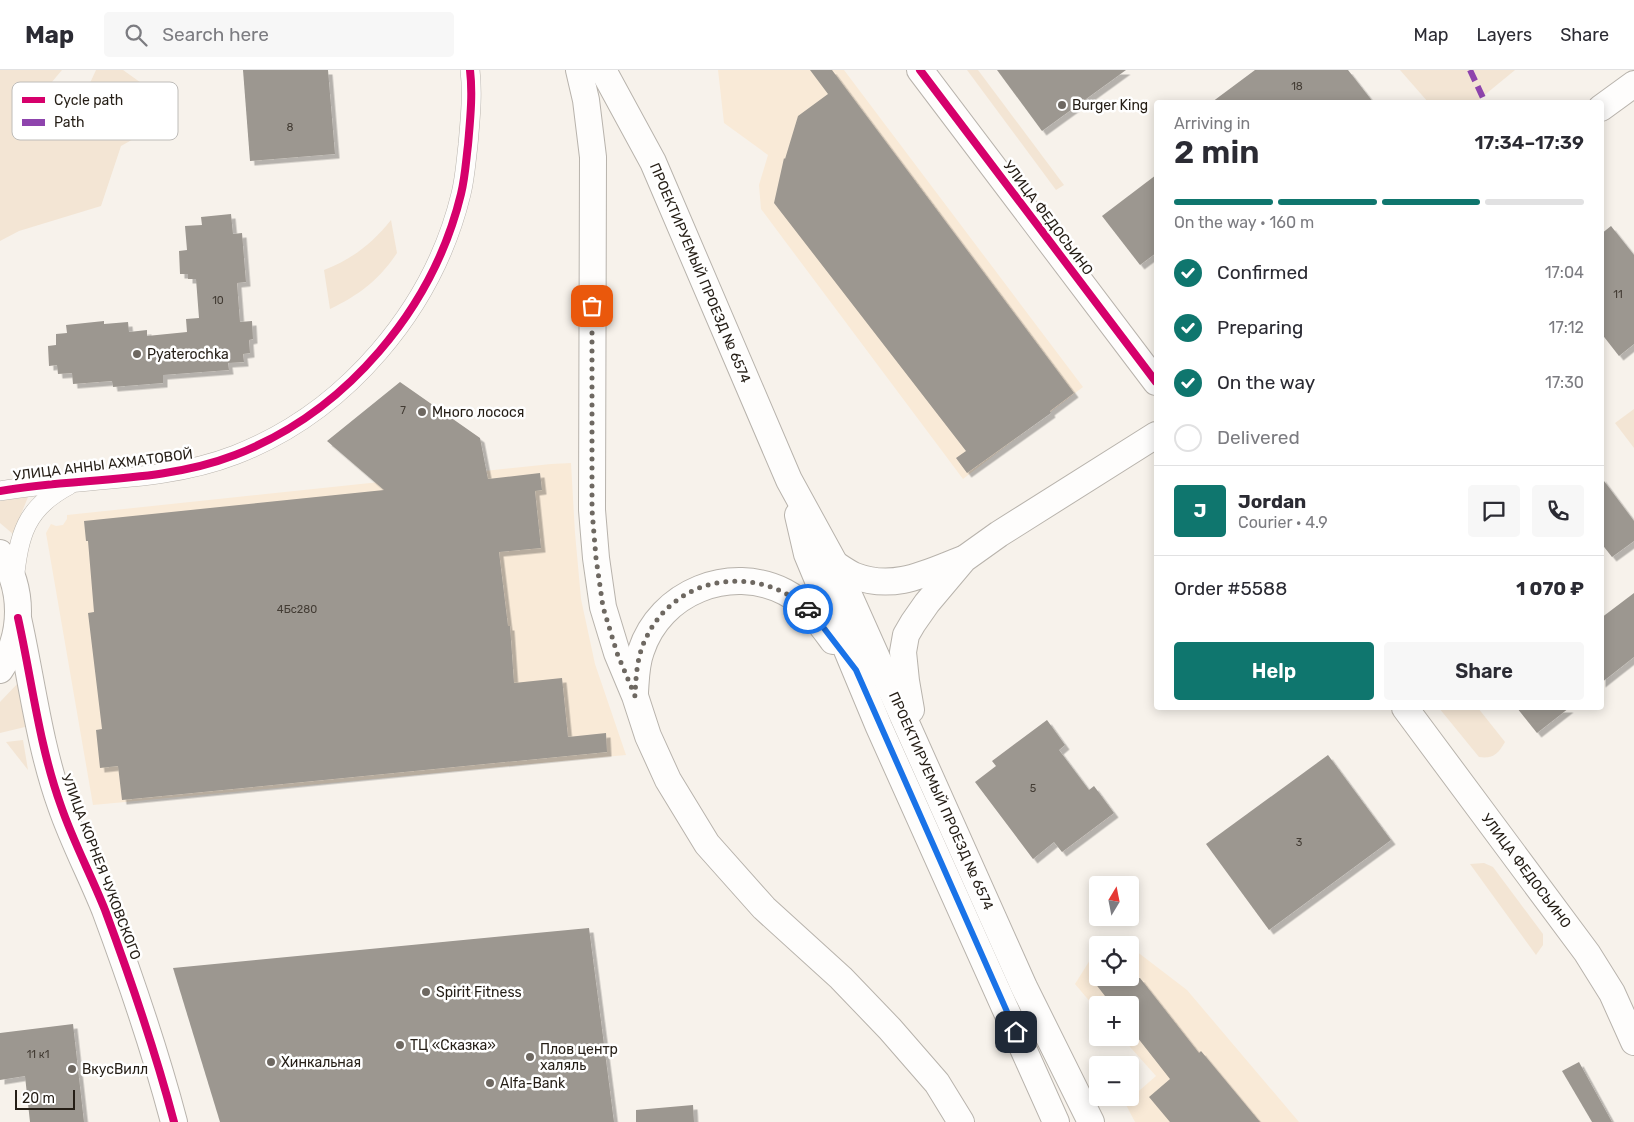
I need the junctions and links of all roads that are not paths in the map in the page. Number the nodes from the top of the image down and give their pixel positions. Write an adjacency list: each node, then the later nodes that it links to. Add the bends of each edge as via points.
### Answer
1 (470, 70): 10 (street, УЛИЦА АННЫ АХМАТОВОЙ, via 470,128 464,182 454,218 436,264 415,303 364,368 302,420 234,455 193,467)
2 (580, 70): 19 (main road, via 593,157 592,510 596,558 603,607)
3 (603, 70): 9 (main road, ПРОЕКТИРУЕМЫЙ ПРОЕЗД № 6574, via 653,162)
4 (920, 70): 7 (main road, УЛИЦА ФЕДОСЬИНО)
5 (1634, 84): 6 (main road)
6 (1604, 106)
7 (1154, 379)
8 (1154, 436): 13 (main road)
9 (789, 480): 14 (main road, ПРОЕКТИРУЕМЫЙ ПРОЕЗД № 6574); 18 (main road, ПРОЕКТИРУЕМЫЙ ПРОЕЗД № 6574, via 807,554)
10 (75, 483): 11 (street, УЛИЦА АННЫ АХМАТОВОЙ); 15 (street, УЛИЦА АННЫ АХМАТОВОЙ, via 45,499 29,519 20,538)
11 (0, 491)
12 (0, 552): 15 (main road, УЛИЦА КОРНЕЯ ЧУКОВСКОГО)
13 (964, 559): 14 (main road, via 895,583 854,576); 21 (main road, via 927,603 906,635 903,652 906,681)
14 (835, 564): 21 (main road, ПРОЕКТИРУЕМЫЙ ПРОЕЗД № 6574)
15 (14, 581): 16 (main road, УЛИЦА КОРНЕЯ ЧУКОВСКОГО)
16 (18, 618): 17 (main road, УЛИЦА КОРНЕЯ ЧУКОВСКОГО, via 14,642); 23 (main road, УЛИЦА КОРНЕЯ ЧУКОВСКОГО, via 40,732 61,806 131,983)
17 (0, 670)
18 (856, 670): 19 (main road, via 813,614 785,592 752,582 716,582 691,592 669,607 647,634 636,668); 25 (main road, ПРОЕКТИРУЕМЫЙ ПРОЕЗД № 6574)
19 (635, 696): 24 (main road, via 648,736 668,780 707,844 764,908 841,978 890,1029 937,1083)
20 (1406, 710): 22 (main road, УЛИЦА ФЕДОСЬИНО, via 1587,953 1612,993)
21 (918, 750): 26 (main road, ПРОЕКТИРУЕМЫЙ ПРОЕЗД № 6574, via 1024,987)
22 (1634, 1042)
23 (174, 1122)
24 (961, 1122)
25 (1056, 1122)
26 (1091, 1122)

